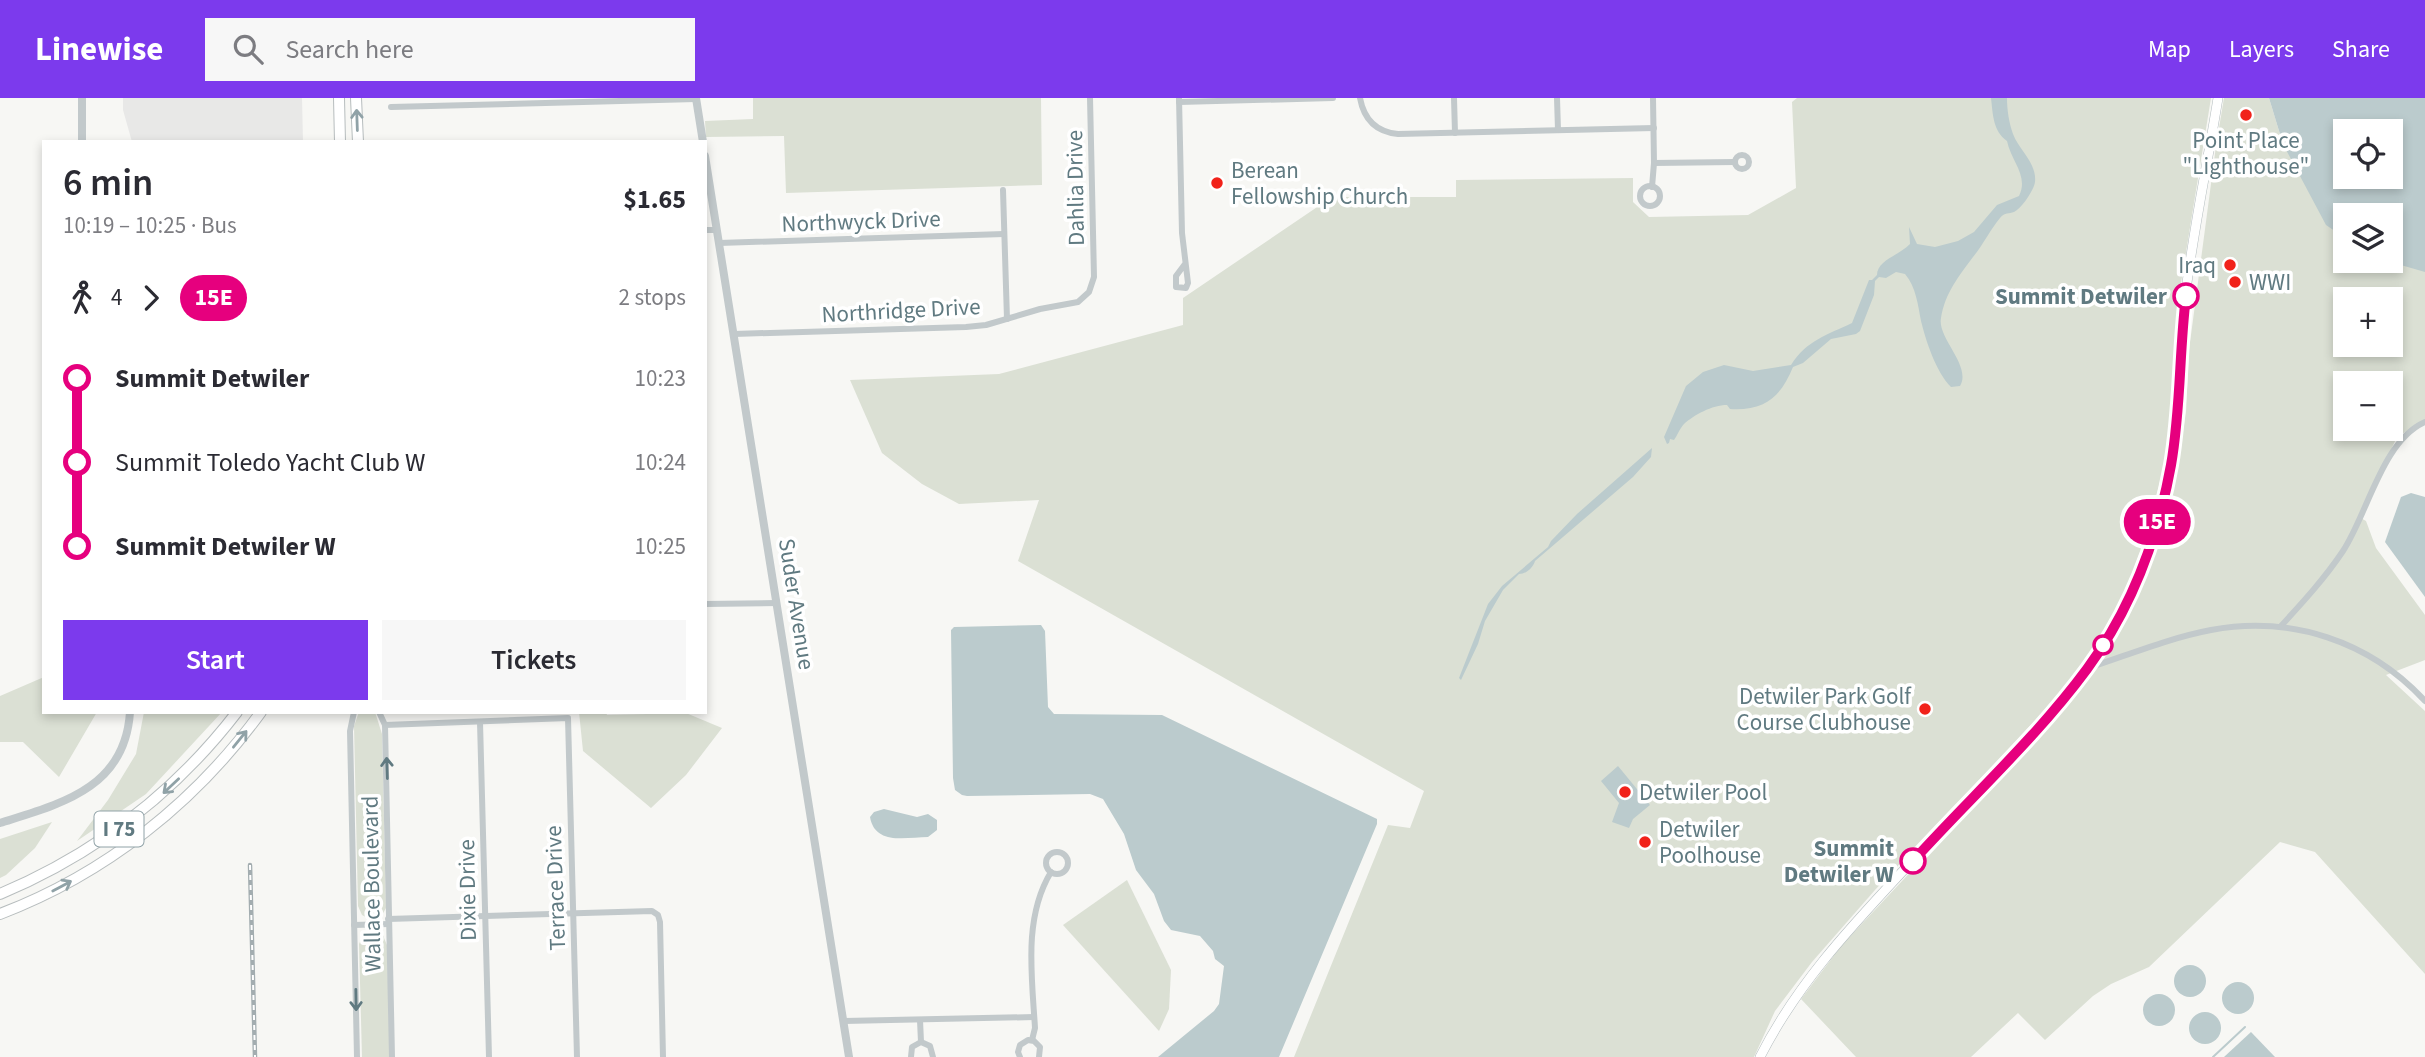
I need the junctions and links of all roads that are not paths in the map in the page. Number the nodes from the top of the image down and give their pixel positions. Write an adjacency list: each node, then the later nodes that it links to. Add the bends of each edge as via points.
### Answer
1 (82, 98): 18 (street)
2 (339, 98): 19 (highway)
3 (356, 98): 20 (highway, one-way to 3)
4 (696, 98): 14 (street); 21 (street)
5 (1090, 98): 32 (street, Dahlia Drive)
6 (1333, 98): 12 (street)
7 (1360, 98): 17 (street, via 1366,118 1384,132)
8 (1454, 98): 17 (street)
9 (1557, 98): 16 (street)
10 (1653, 98): 15 (street)
11 (2218, 98): 39 (main road, via 2186,296 2179,409 2166,491 2137,581)
12 (1271, 99): 13 (street)
13 (1179, 100): 31 (street)
14 (391, 107)
15 (1654, 128): 16 (street); 23 (street)
16 (1558, 130): 17 (street)
17 (1455, 133)
18 (82, 140)
19 (340, 140)
20 (358, 140)
21 (703, 140)
22 (1735, 162): 23 (street)
23 (1654, 163): 25 (street)
24 (707, 168): 28 (street, Suder Avenue)
25 (1652, 187)
26 (1003, 190): 29 (street)
27 (707, 230): 28 (street)
28 (717, 230): 30 (street, Suder Avenue)
29 (1004, 234): 30 (street, Northwyck Drive); 33 (street)
30 (719, 243): 34 (street, Suder Avenue)
31 (1185, 264)
32 (1094, 277): 33 (street, Northridge Drive, via 1089,292 1078,302)
33 (1007, 319): 34 (street, Northridge Drive, via 966,327)
34 (734, 334): 36 (street, Suder Avenue)
35 (2425, 422): 38 (street, via 2397,443 2342,552)
36 (777, 603): 37 (street); 58 (street, Suder Avenue)
37 (707, 604)
38 (2281, 626): 39 (street, via 2210,630); 40 (street, via 2319,634 2366,653)
39 (2088, 668): 71 (main road, via 1830,950 1796,995)
40 (2425, 701)
41 (130, 714): 48 (street, via 120,749 94,784 63,803)
42 (235, 714): 50 (highway, I 75, one-way to 50, via 174,784 127,823 65,863)
43 (259, 714): 52 (highway, I 75, one-way to 43, via 108,859 166,816 218,765)
44 (354, 714): 55 (street, Wallace Boulevard, via 350,731)
45 (380, 714): 47 (street, Wallace Boulevard)
46 (480, 722): 47 (street); 51 (street, Terrace Drive, via 568,719); 53 (street, Dixie Drive)
47 (385, 725): 54 (street, Wallace Boulevard, one-way to 47)
48 (0, 823)
49 (1051, 872): 56 (street, via 1034,914)
50 (0, 894)
51 (574, 914): 53 (street); 64 (street, Terrace Drive); 65 (street, via 652,911 657,915)
52 (0, 915)
53 (485, 916): 54 (street); 63 (street, Dixie Drive)
54 (388, 921): 55 (street); 62 (street, Wallace Boulevard)
55 (354, 925): 61 (street, Wallace Boulevard, one-way to 61)
56 (1034, 1017): 57 (street); 59 (street)
57 (920, 1020): 58 (street); 60 (street)
58 (844, 1021): 66 (street, Suder Avenue)
59 (1032, 1040): 69 (street, via 1020,1045); 70 (street, via 1040,1047)
60 (921, 1042): 67 (street, via 912,1047); 68 (street, via 930,1046)
61 (358, 1057)
62 (392, 1057)
63 (489, 1057)
64 (577, 1057)
65 (663, 1057)
66 (849, 1057)
67 (911, 1057)
68 (933, 1057)
69 (1020, 1057)
70 (1039, 1057)
71 (1760, 1057)

